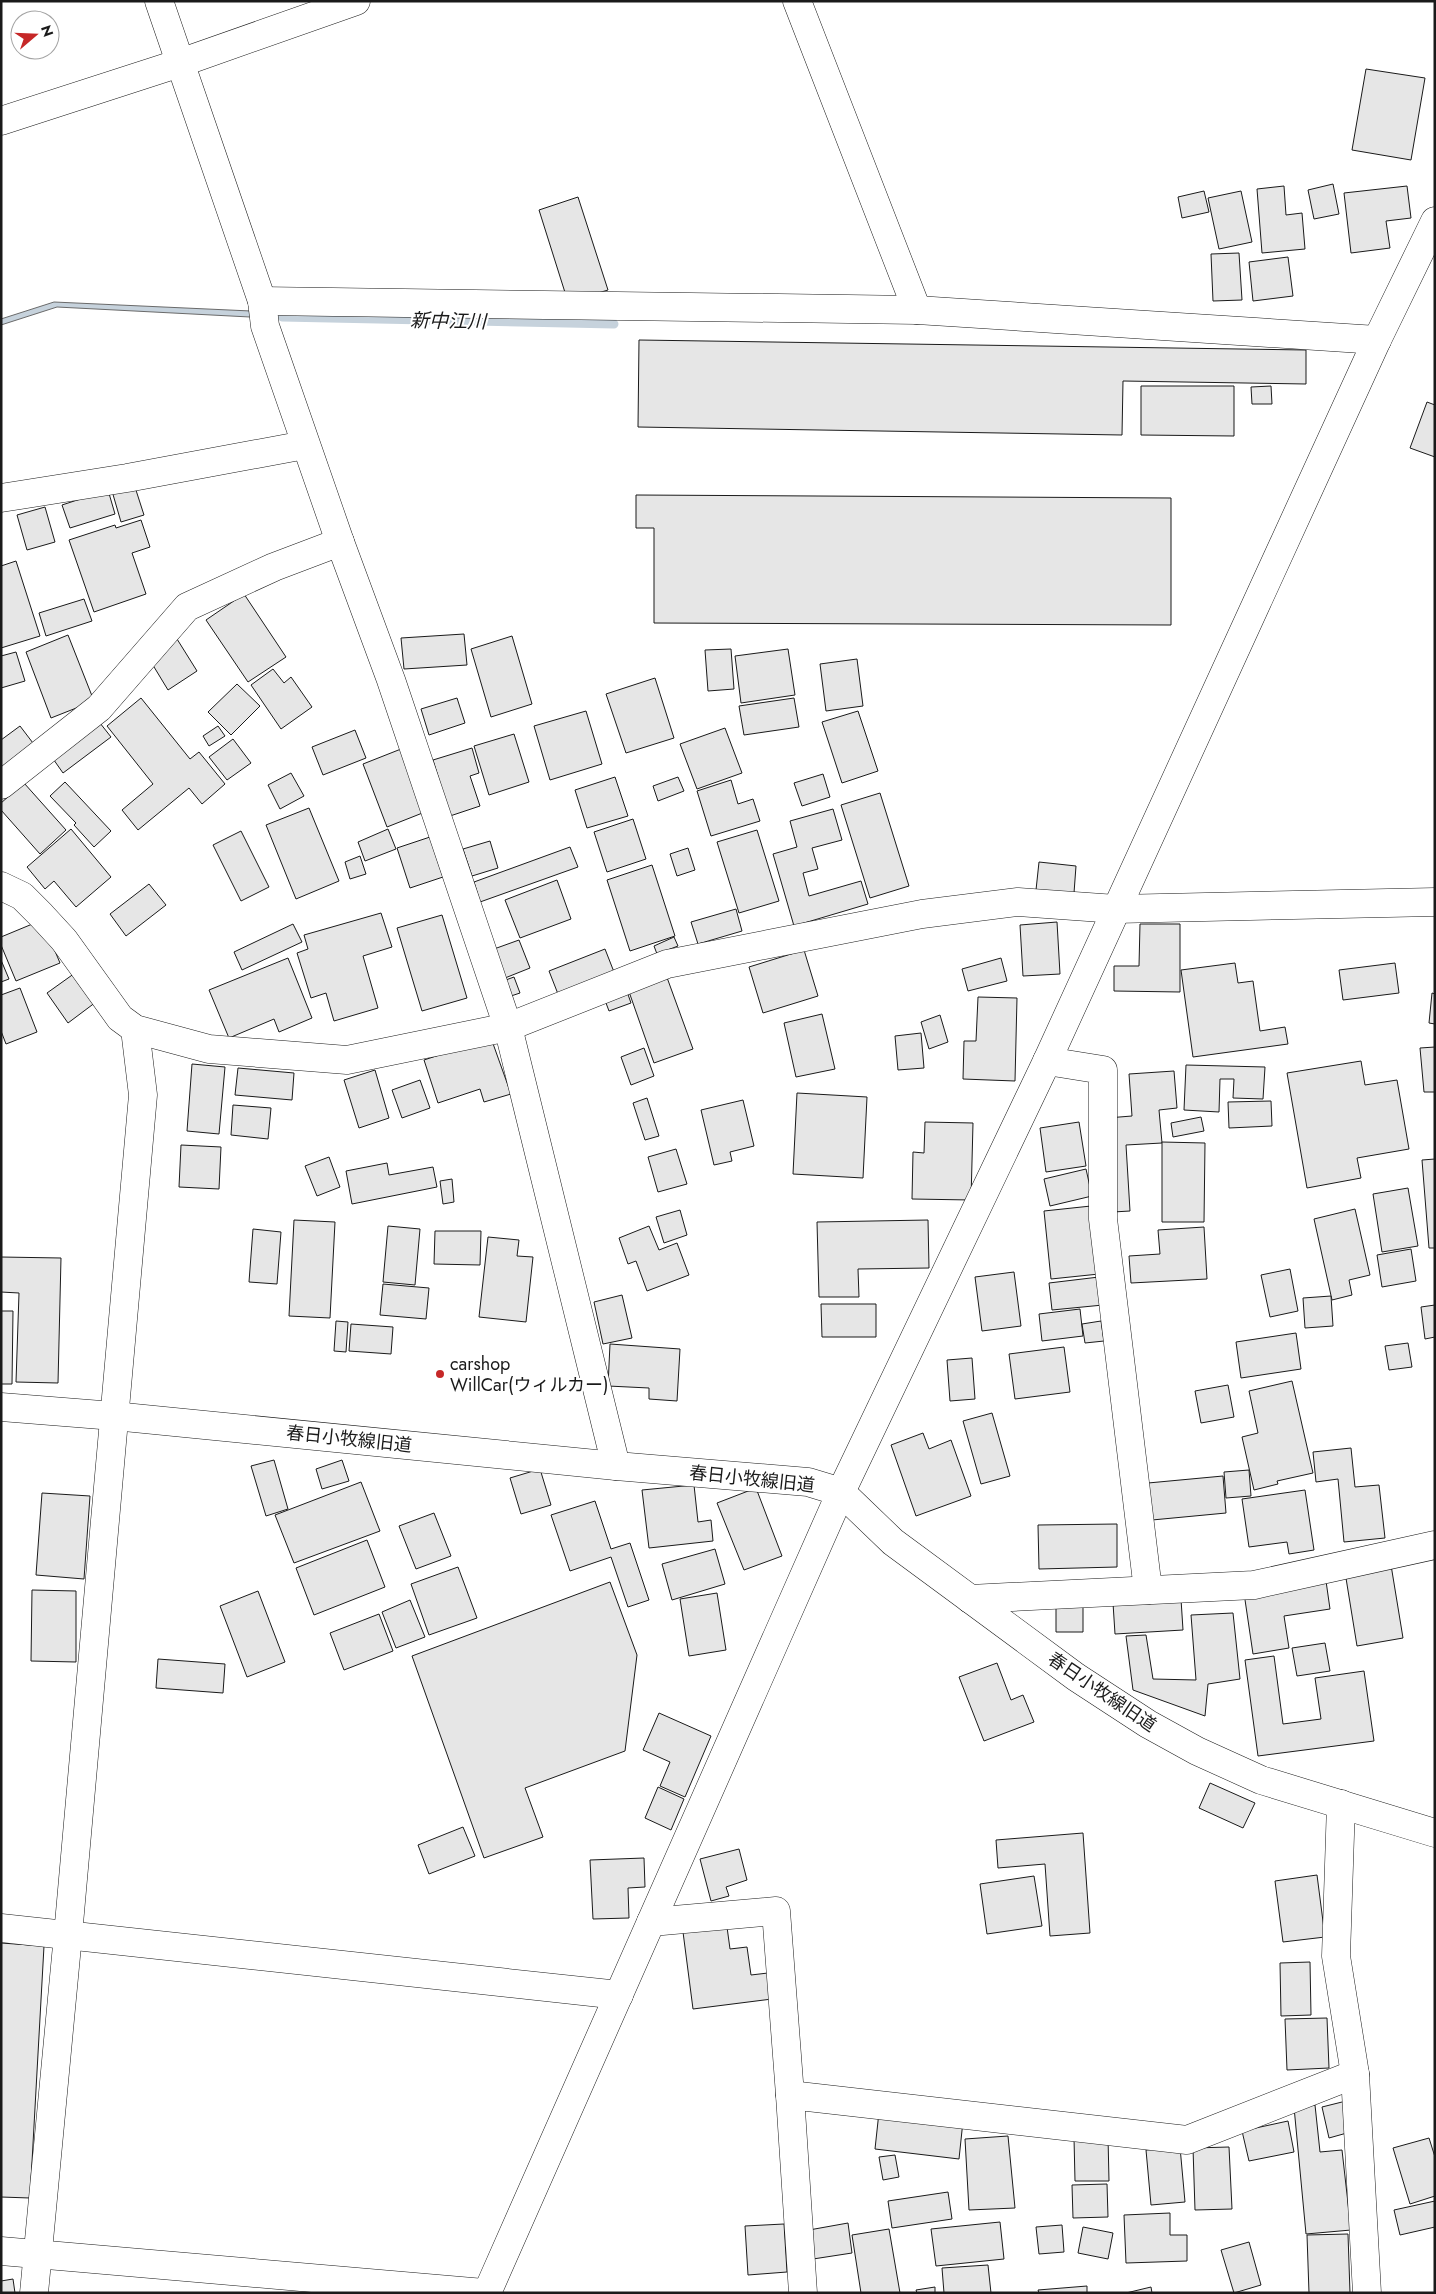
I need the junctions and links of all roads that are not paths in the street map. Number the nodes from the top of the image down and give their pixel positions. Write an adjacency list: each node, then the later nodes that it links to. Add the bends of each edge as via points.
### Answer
1 (159, 1): 4 (street)
2 (356, 1): 4 (street)
3 (797, 1): 8 (street)
4 (180, 63): 5 (street); 7 (street)
5 (1, 121)
6 (1435, 221): 9 (street)
7 (262, 301): 8 (street); 10 (street, via 265,326)
8 (917, 310): 9 (street)
9 (1377, 340): 16 (street)
10 (305, 445): 11 (street); 12 (street)
11 (1, 498)
12 (340, 542): 13 (street, via 274,567 187,607 100,708); 17 (street, via 391,680)
13 (1, 784)
14 (1, 886): 18 (street, via 22,896 41,915 64,940 120,1018)
15 (1435, 902): 16 (street)
16 (1116, 909): 17 (street, via 1018,902 912,916 667,964); 19 (street)
17 (508, 1027): 18 (street, via 347,1060 209,1049); 22 (street)
18 (135, 1029): 21 (street, via 143,1095)
19 (1047, 1061): 23 (street); 25 (street, via 1103,1070 1103,1219)
20 (1, 1407): 21 (street, 春日小牧線旧道)
21 (114, 1416): 22 (street, 春日小牧線旧道); 31 (street)
22 (616, 1466): 23 (street, 春日小牧線旧道, via 808,1482)
23 (841, 1492): 26 (street, 春日小牧線旧道, via 893,1542); 29 (street)
24 (1435, 1545): 25 (street, via 1254,1585)
25 (1148, 1590): 26 (street)
26 (970, 1598): 27 (street, 春日小牧線旧道, via 1076,1677 1148,1724 1261,1780)
27 (1341, 1804): 28 (street, 春日小牧線旧道); 33 (street, via 1336,1956)
28 (1435, 1833)
29 (651, 1922): 32 (street); 34 (street, via 776,1911)
30 (1, 1928): 31 (street)
31 (68, 1935): 32 (street); 36 (street)
32 (619, 1995): 38 (street)
33 (1355, 2074): 34 (street, via 1187,2140); 40 (street)
34 (790, 2095): 39 (street)
35 (1, 2251): 36 (street)
36 (38, 2255): 37 (street); 38 (street)
37 (34, 2293)
38 (486, 2293)
39 (803, 2293)
40 (1367, 2293)

